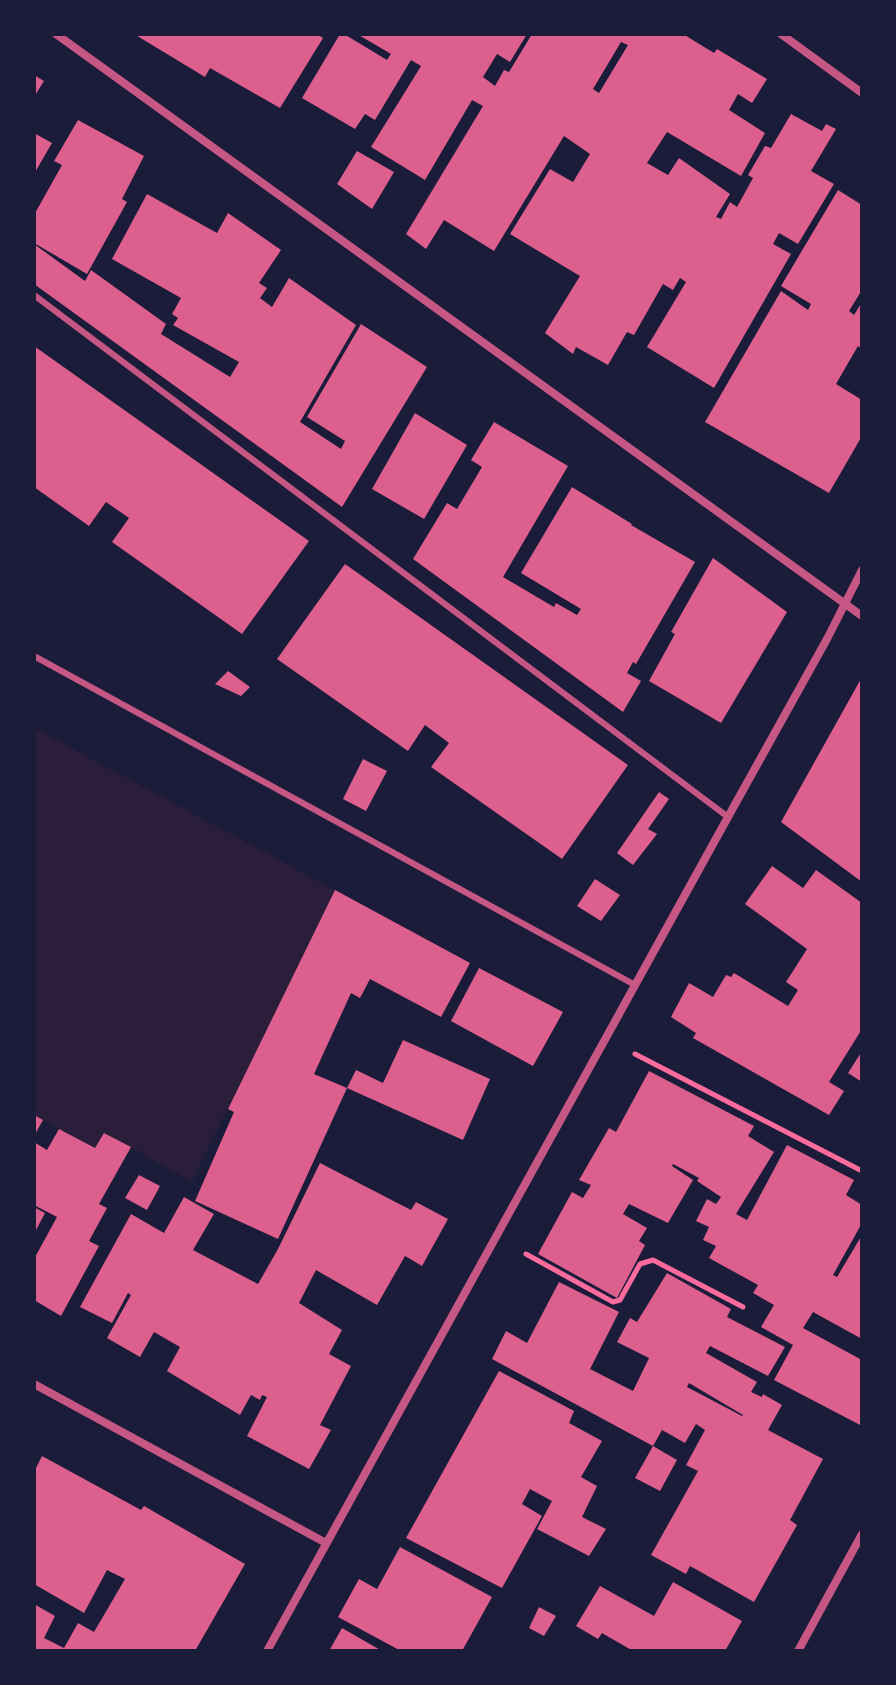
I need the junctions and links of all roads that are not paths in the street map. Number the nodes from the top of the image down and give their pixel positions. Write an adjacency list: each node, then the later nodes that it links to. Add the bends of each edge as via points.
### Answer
1 (56, 34): 6 (street)
2 (781, 34): 3 (street)
3 (862, 93)
4 (34, 295): 9 (lane)
5 (862, 570): 6 (street)
6 (844, 603): 7 (street); 9 (street)
7 (862, 616)
8 (34, 656): 10 (lane)
9 (728, 817): 10 (street)
10 (635, 985): 13 (street)
11 (34, 1384): 13 (street)
12 (862, 1534): 15 (street)
13 (326, 1543): 14 (street)
14 (267, 1651)
15 (798, 1651)

